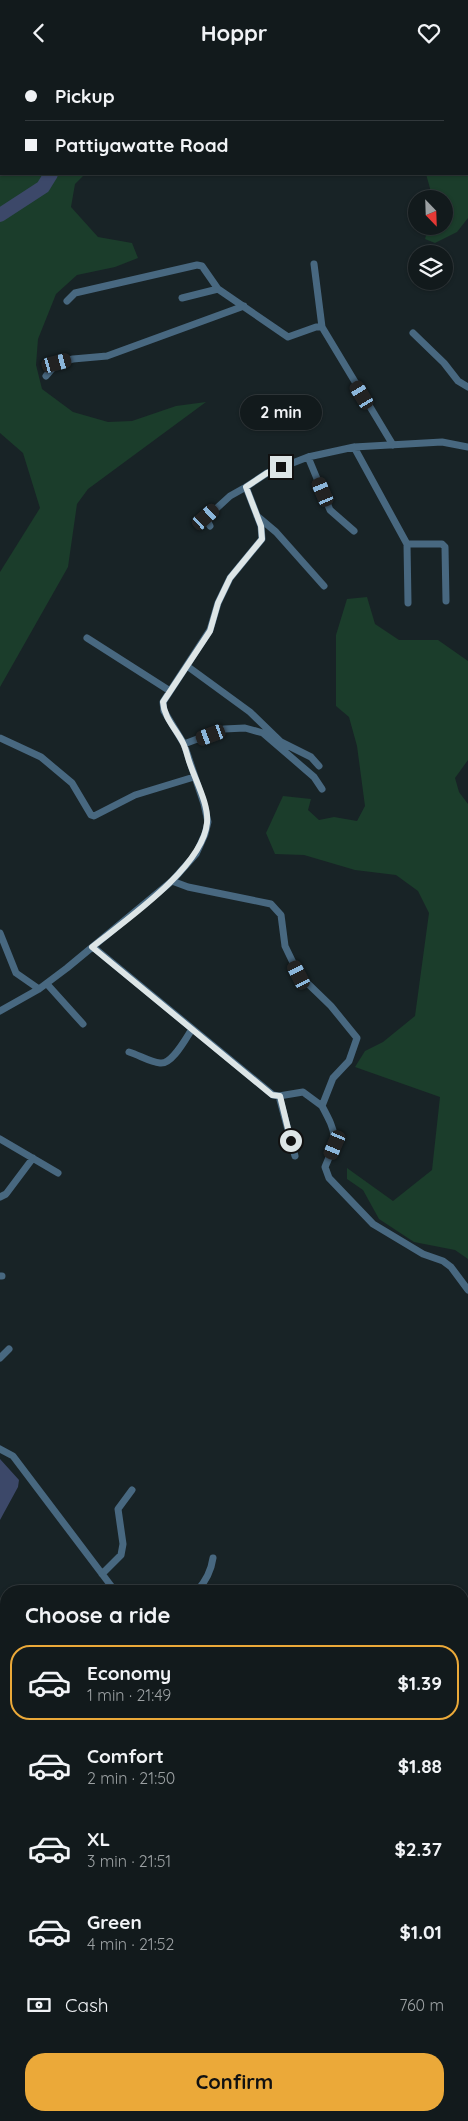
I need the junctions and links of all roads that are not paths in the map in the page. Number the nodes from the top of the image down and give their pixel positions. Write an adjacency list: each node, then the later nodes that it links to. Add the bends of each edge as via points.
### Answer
1 (314, 263): 6 (street)
2 (218, 289): 3 (street); 4 (street, via 202,266 197,265 75,293); 5 (street)
3 (182, 298)
4 (67, 301)
5 (244, 306): 6 (street, via 288,337); 8 (street, via 107,355 57,363)
6 (322, 327): 10 (street)
7 (413, 333): 9 (street, via 458,381)
8 (46, 376)
9 (468, 387)
10 (392, 445): 11 (street); 12 (street, via 442,442)
11 (354, 447): 13 (street); 18 (street)
12 (468, 447)
13 (308, 457): 14 (street, via 267,473); 17 (street, via 330,509)
14 (246, 487): 15 (street); 16 (street, via 206,517)
15 (256, 515): 19 (street, via 276,531); 23 (street, via 262,539 230,578 210,631)
16 (210, 526)
17 (354, 531)
18 (407, 544): 20 (street, via 442,544 445,547); 21 (street)
19 (324, 586)
20 (446, 601)
21 (408, 603)
22 (87, 638): 24 (street)
23 (187, 666): 24 (street); 27 (street, via 250,712 281,741 310,757)
24 (170, 691): 26 (street, via 163,702 164,711)
25 (0, 738): 28 (street, via 49,763 72,783 90,815 94,816 135,795)
26 (184, 745): 28 (street); 29 (street, via 224,729 245,728 263,733 314,777)
27 (318, 766)
28 (194, 777): 30 (street, via 208,822 196,854)
29 (322, 789)
30 (172, 881): 32 (street); 40 (street, via 272,904 281,915 285,946 299,975 331,1006 357,1038 348,1061 333,1077)
31 (0, 933): 34 (street, via 16,973)
32 (92, 947): 33 (street); 37 (street)
33 (46, 983): 34 (street); 36 (street)
34 (39, 989): 35 (street)
35 (0, 1011)
36 (83, 1023)
37 (192, 1029): 38 (street, via 166,1063); 39 (street, via 272,1095)
38 (129, 1052)
39 (280, 1096): 40 (street, via 303,1092); 42 (street)
40 (322, 1106): 46 (street, via 334,1127 335,1145 325,1167 329,1178 374,1224 423,1254 443,1261)
41 (0, 1139): 43 (street)
42 (295, 1156)
43 (33, 1158): 44 (street); 45 (street, via 6,1194)
44 (58, 1173)
45 (0, 1197)
46 (468, 1290)
47 (9, 1349): 48 (street)
48 (0, 1358)
49 (0, 1449): 52 (street, via 13,1456)
50 (132, 1490): 52 (street, via 118,1509 123,1544 121,1555)
51 (214, 1558): 54 (street, via 212,1569)
52 (102, 1574): 53 (street)
53 (110, 1585)
54 (202, 1585)

